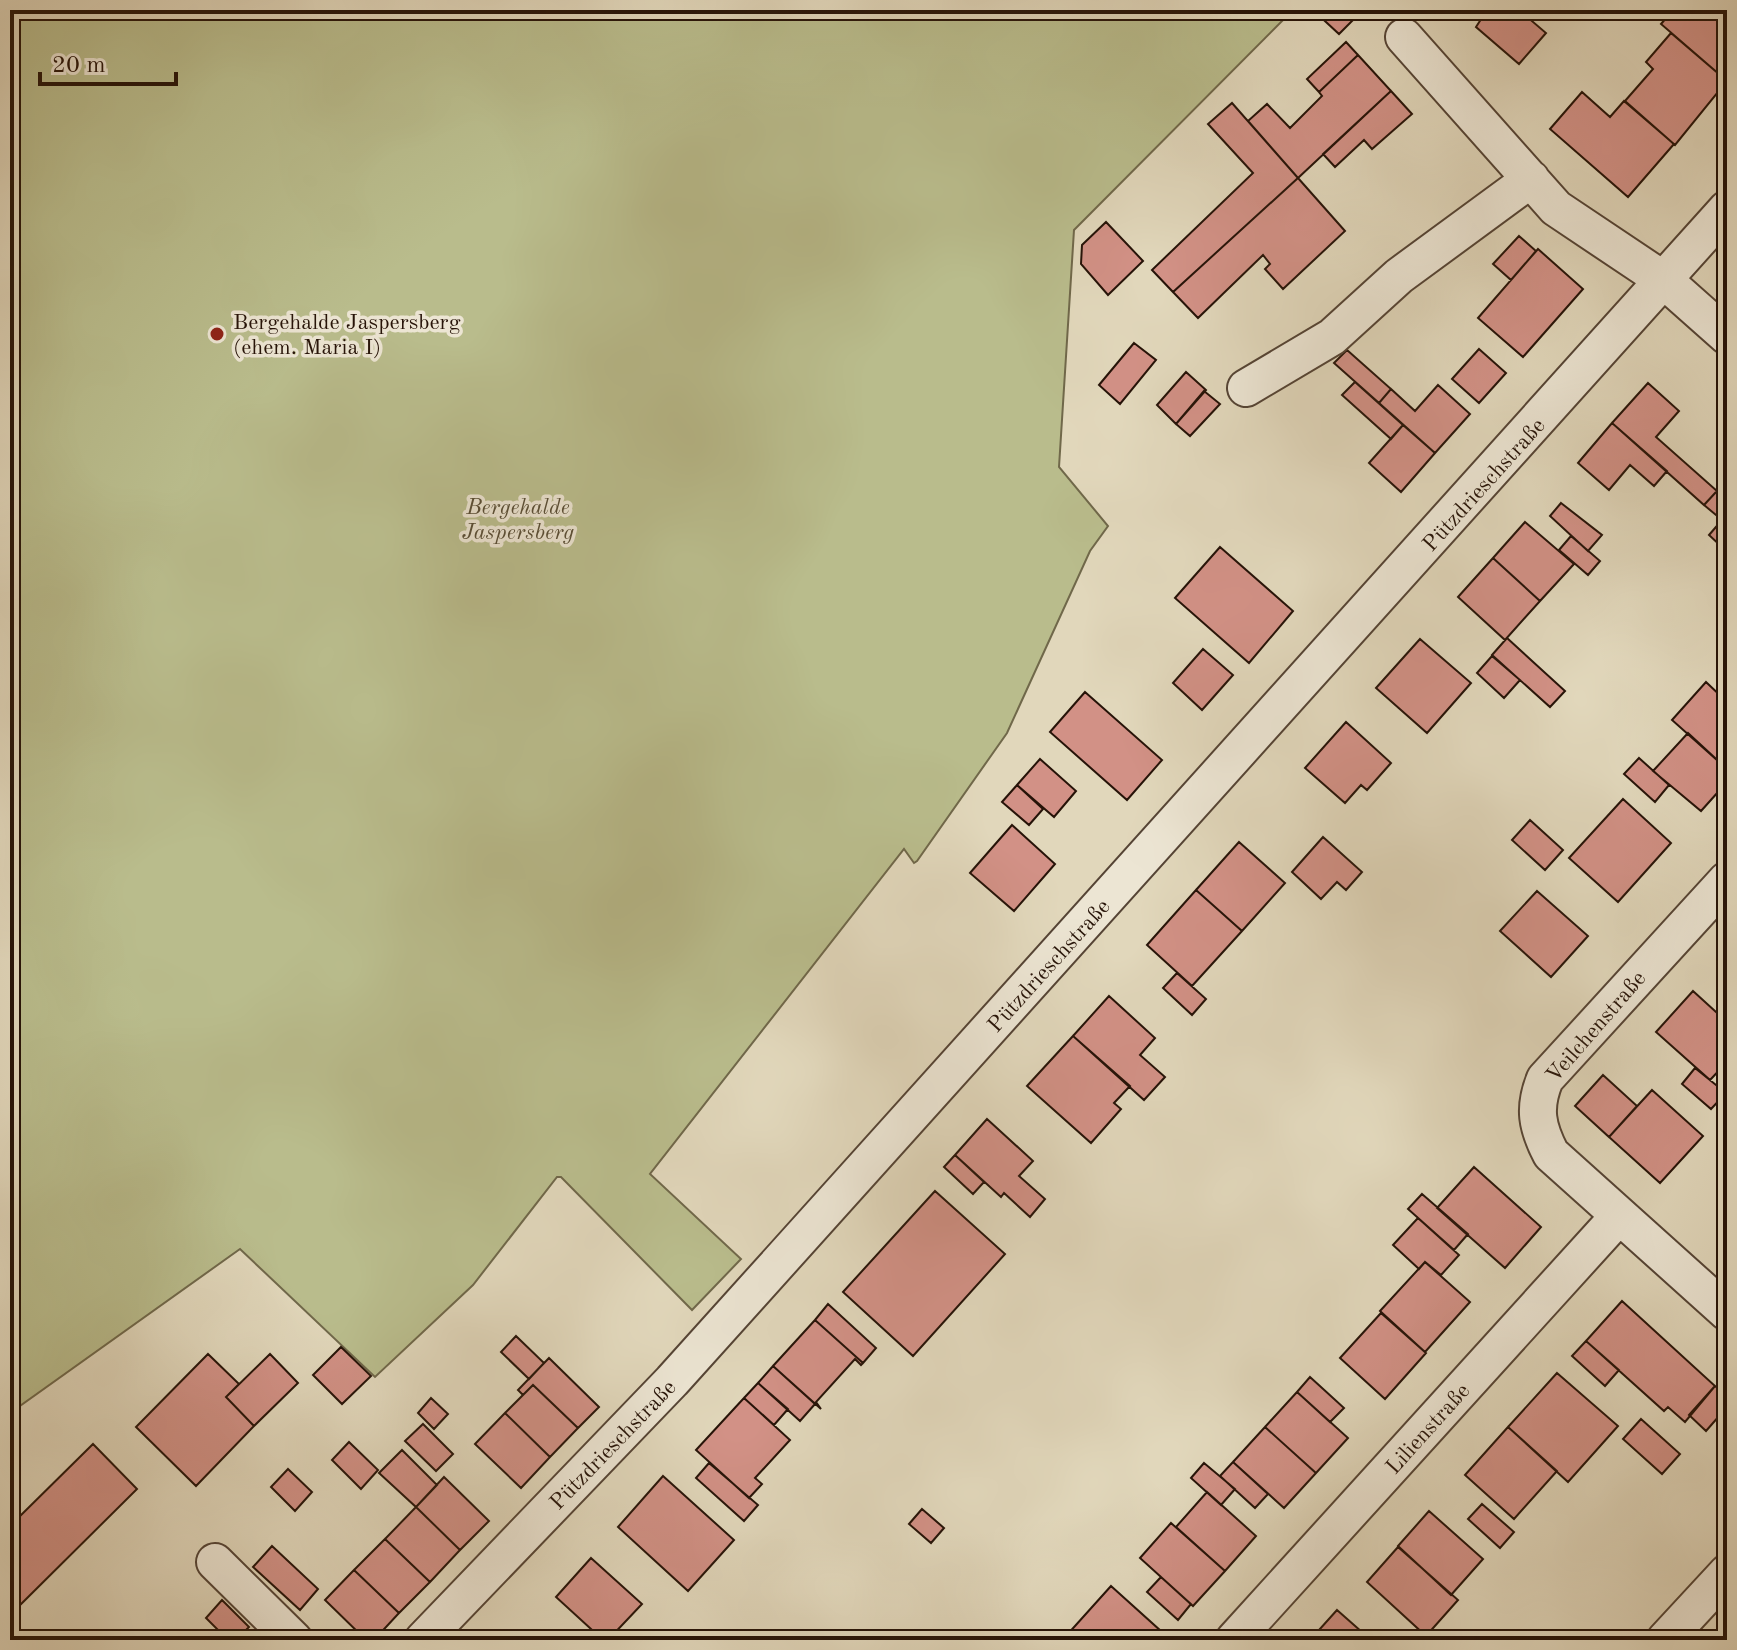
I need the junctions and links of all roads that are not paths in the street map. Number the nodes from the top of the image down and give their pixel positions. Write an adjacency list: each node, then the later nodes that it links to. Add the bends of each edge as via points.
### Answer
1 (1404, 37): 2 (street)
2 (1531, 179): 4 (street, via 1556,208); 6 (street, via 1399,276 1332,337)
3 (1727, 209): 4 (street, Pützdrieschstraße)
4 (1665, 281): 5 (street); 13 (street, Pützdrieschstraße, via 672,1381)
5 (1727, 336)
6 (1246, 388)
7 (1727, 880): 8 (street, Veilchenstraße, via 1555,1068 1537,1097 1539,1131 1551,1154)
8 (1619, 1216): 9 (street, Veilchenstraße); 14 (street, Lilienstraße)
9 (1727, 1312)
10 (215, 1562): 12 (street)
11 (1727, 1573): 15 (street)
12 (294, 1640)
13 (423, 1640)
14 (1234, 1640)
15 (1665, 1640)

